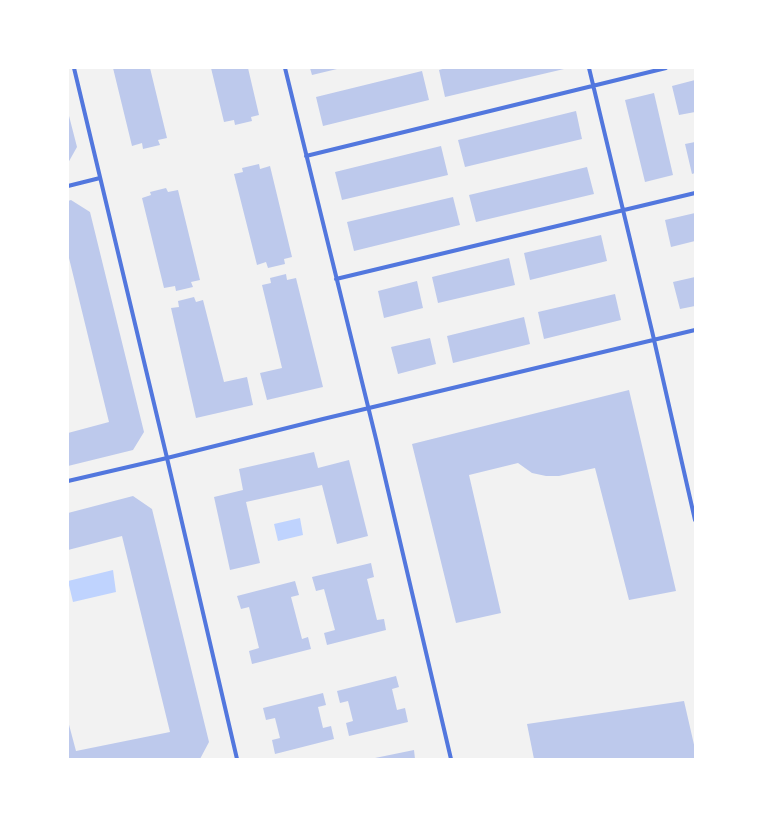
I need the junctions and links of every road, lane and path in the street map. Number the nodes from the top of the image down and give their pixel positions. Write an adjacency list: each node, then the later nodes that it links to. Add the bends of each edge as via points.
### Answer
1 (74, 68): 7 (street)
2 (285, 68): 6 (street)
3 (588, 68): 5 (street)
4 (666, 68): 5 (street)
5 (593, 86): 6 (street); 10 (street)
6 (306, 156): 11 (street)
7 (100, 178): 8 (street); 15 (street)
8 (68, 186)
9 (695, 193): 10 (street)
10 (623, 210): 11 (street); 13 (street)
11 (336, 279): 14 (street)
12 (695, 330): 13 (street)
13 (654, 340): 14 (street); 17 (street)
14 (368, 409): 15 (street); 19 (street)
15 (167, 458): 16 (street); 18 (street)
16 (68, 481)
17 (695, 520)
18 (237, 759)
19 (451, 759)

